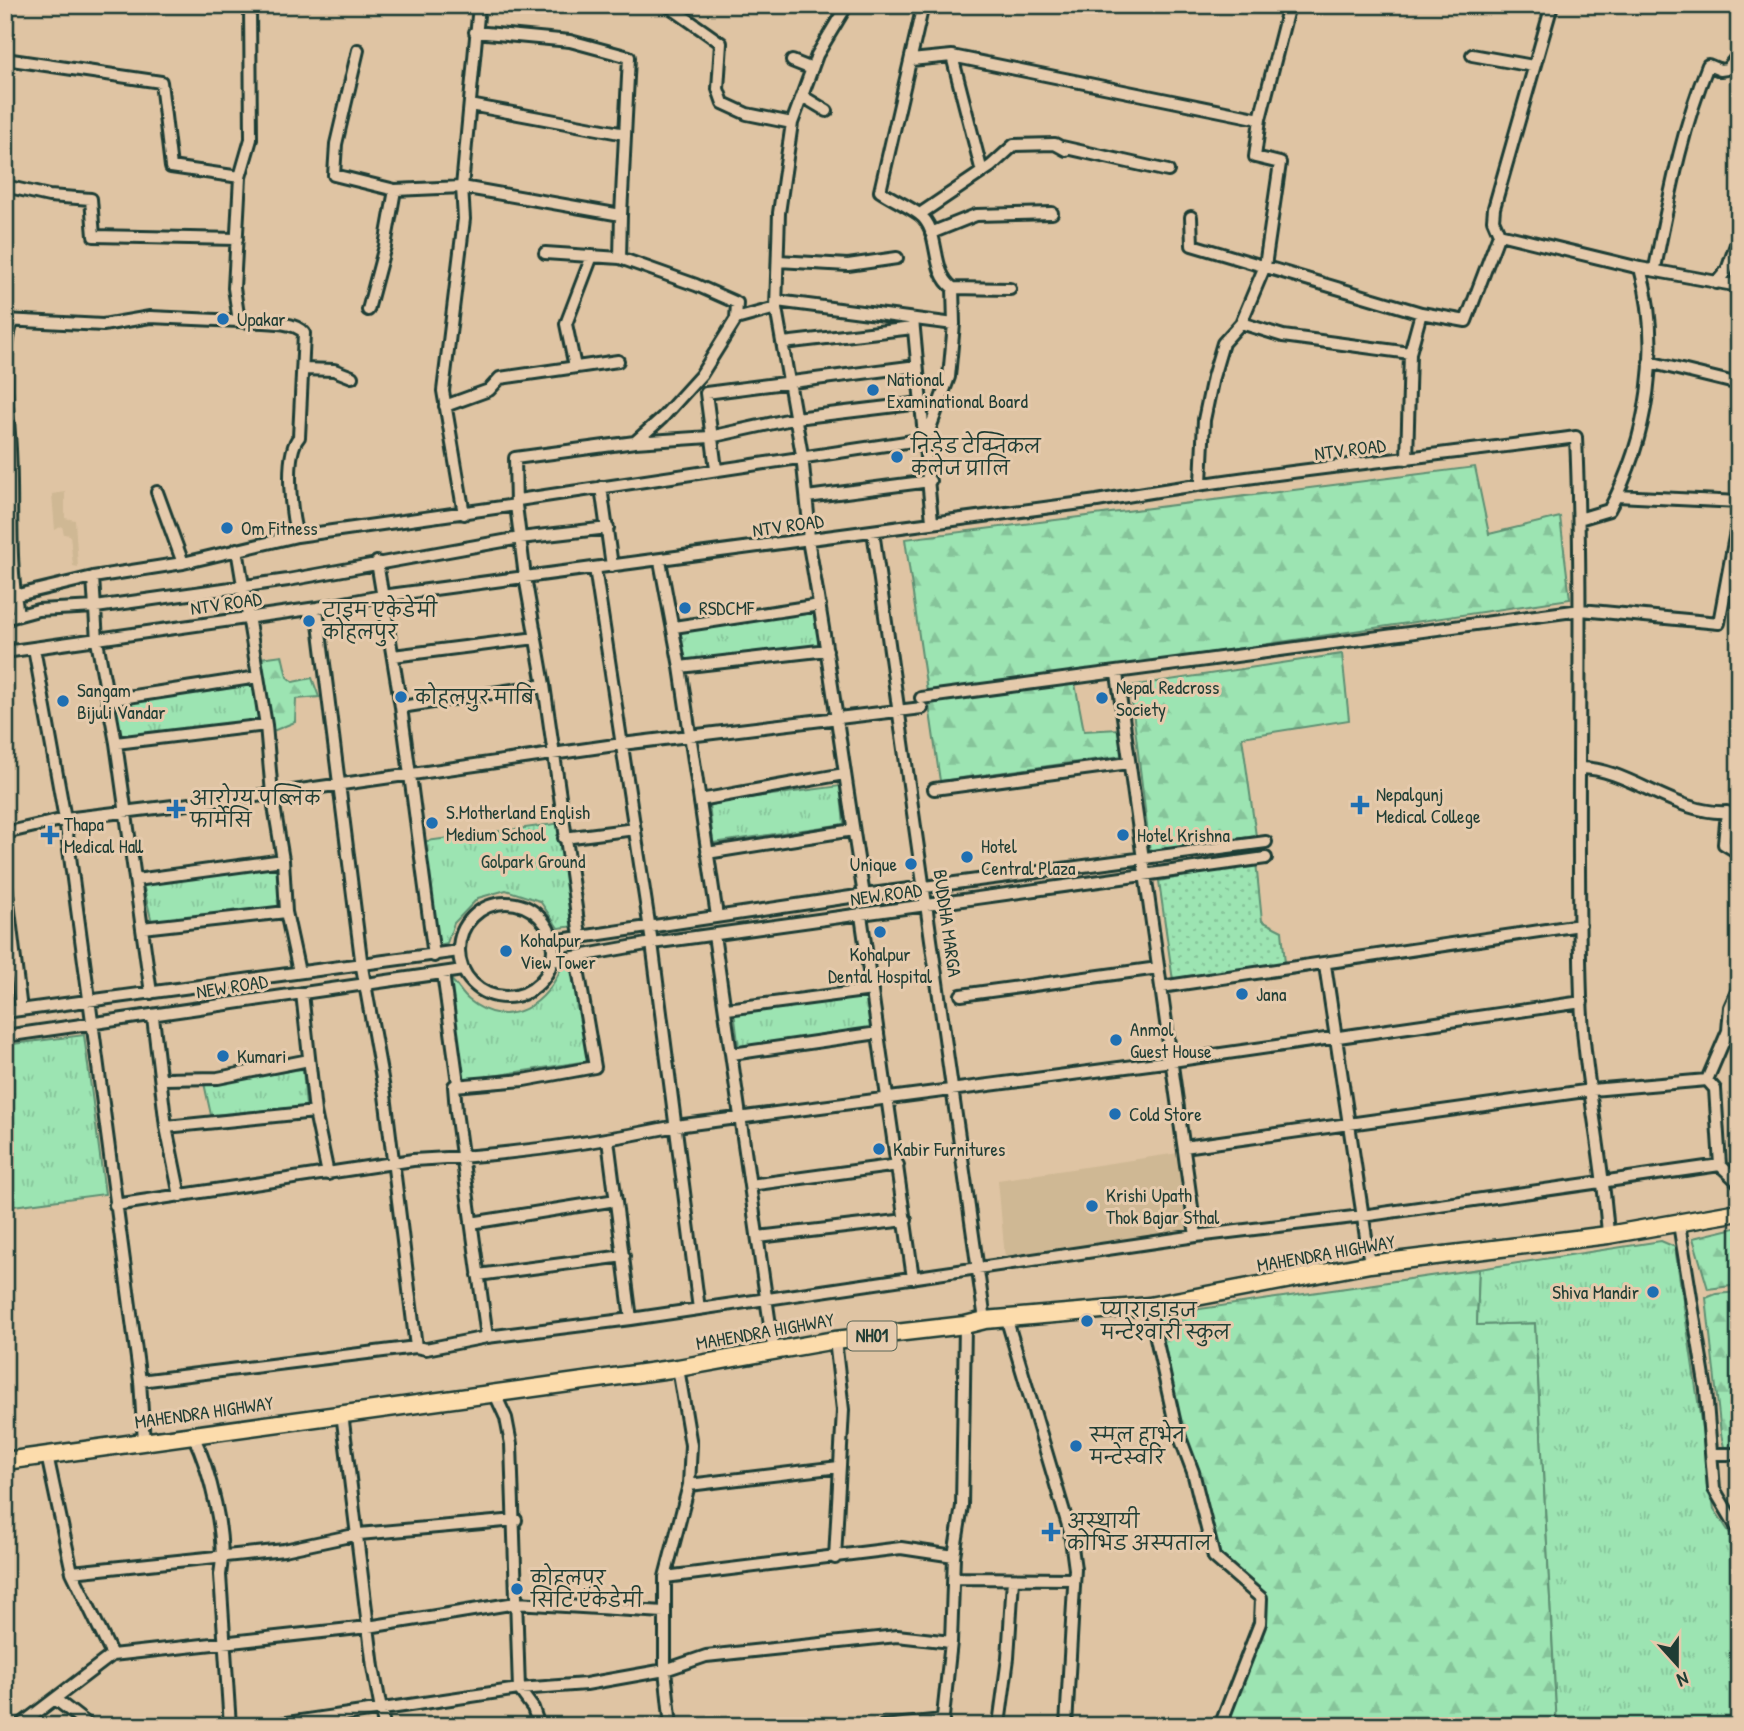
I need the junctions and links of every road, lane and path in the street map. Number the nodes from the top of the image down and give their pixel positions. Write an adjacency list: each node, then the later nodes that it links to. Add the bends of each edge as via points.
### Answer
1 (250, 5): 28 (street, via 251,139)
2 (479, 5): 8 (street)
3 (667, 5): 22 (street, via 721,43 718,89 723,103 747,114)
4 (847, 5): 17 (street)
5 (923, 5): 14 (street)
6 (1289, 5): 21 (street)
7 (1552, 5): 16 (street)
8 (475, 32): 19 (street); 23 (street, via 570,41 629,57)
9 (358, 50): 31 (street, via 336,144 334,175)
10 (1739, 54): 47 (street, via 1727,69 1708,65 1681,140)
11 (1472, 55): 16 (street)
12 (952, 56): 14 (street); 21 (street); 26 (street)
13 (5, 59): 28 (street, via 161,82 171,167)
14 (911, 60): 33 (street, via 880,191)
15 (792, 61): 17 (street)
16 (1533, 66): 37 (street, via 1494,208)
17 (812, 69): 18 (street)
18 (802, 96): 20 (street); 22 (street)
19 (470, 106): 23 (street); 30 (street)
20 (827, 111)
21 (1260, 119): 45 (street, via 1255,157 1280,163)
22 (792, 123): 44 (street, via 779,213)
23 (625, 134): 34 (street)
24 (1055, 144): 25 (street); 26 (street, via 1014,145); 27 (street)
25 (1066, 150)
26 (982, 172): 33 (street)
27 (1168, 172)
28 (240, 177): 39 (street)
29 (5, 186): 39 (street, via 91,199 94,236)
30 (463, 187): 31 (street); 34 (street); 74 (street, via 464,219 443,391)
31 (395, 190): 53 (street)
32 (1052, 213): 36 (street, via 976,215)
33 (920, 214): 36 (street)
34 (621, 215): 42 (street)
35 (1191, 216): 45 (street, via 1192,245)
36 (931, 233): 50 (street, via 939,269)
37 (1499, 234): 46 (street); 54 (street, via 1466,321)
38 (1739, 236): 48 (street, via 1727,270)
39 (237, 239): 57 (street, via 234,288)
40 (545, 253): 41 (street)
41 (592, 256): 42 (street); 66 (street, via 566,324)
42 (620, 258): 56 (street, via 737,303)
43 (897, 258): 44 (street, via 848,265)
44 (778, 261): 52 (street)
45 (1265, 266): 54 (street); 59 (street)
46 (1640, 268): 47 (street); 64 (street, via 1648,295)
47 (1655, 268): 48 (street)
48 (1717, 282): 49 (street)
49 (1739, 286)
50 (953, 288): 51 (street); 60 (street)
51 (1010, 289)
52 (776, 305): 56 (street); 58 (street); 61 (street)
53 (368, 310)
54 (1421, 313): 62 (street)
55 (9, 320): 57 (street, via 103,325 150,317); 110 (street)
56 (736, 320): 68 (street)
57 (239, 321): 67 (street, via 300,328 304,333)
58 (913, 323): 60 (street); 61 (street); 65 (street)
59 (1241, 323): 62 (street, via 1283,336); 83 (street, via 1223,343 1213,377 1204,420)
60 (954, 324): 77 (street, via 949,377)
61 (783, 342): 70 (street)
62 (1410, 353): 80 (street)
63 (618, 361): 66 (street)
64 (1650, 362): 71 (street); 87 (street, via 1636,442)
65 (917, 366): 70 (street); 73 (street)
66 (575, 367): 74 (street, via 500,378 489,390)
67 (303, 369): 69 (street, via 334,370); 96 (street, via 299,437 291,450)
68 (701, 374): 72 (street); 78 (street)
69 (352, 377)
70 (790, 383): 72 (street); 75 (street)
71 (1739, 384)
72 (706, 393): 76 (street)
73 (921, 403): 75 (street); 77 (street)
74 (445, 406): 90 (street)
75 (796, 418): 76 (street); 79 (street)
76 (710, 436): 78 (street); 81 (street)
77 (926, 439): 79 (street); 82 (street)
78 (635, 442): 88 (street, via 515,458)
79 (802, 455): 81 (street); 86 (street)
80 (1407, 459): 83 (street, NTV ROAD); 92 (street, NTV ROAD, via 1576,438)
81 (716, 469): 84 (street)
82 (930, 481): 86 (street); 93 (street)
83 (1201, 482): 93 (street, NTV ROAD, via 1097,501)
84 (601, 487): 88 (street); 94 (street)
85 (157, 492): 102 (street)
86 (807, 496): 98 (street)
87 (1617, 496): 89 (street); 92 (street, via 1609,510)
88 (517, 502): 90 (street); 97 (street)
89 (1739, 502)
90 (464, 514): 96 (street)
91 (1739, 516): 114 (street, via 1719,623)
92 (1579, 519): 114 (street)
93 (932, 521): 95 (street, NTV ROAD)
94 (608, 528): 97 (street); 103 (street)
95 (873, 531): 98 (street, NTV ROAD); 131 (street, BUDDHA MARGA)
96 (297, 536): 99 (street)
97 (520, 538): 101 (street, via 417,559); 106 (street)
98 (808, 540): 100 (street, NTV ROAD); 112 (street)
99 (236, 550): 102 (street); 108 (street)
100 (660, 561): 103 (street, NTV ROAD); 118 (street)
101 (377, 562): 108 (street); 109 (street)
102 (183, 564): 105 (street)
103 (612, 566): 104 (street, NTV ROAD)
104 (595, 568): 106 (street, NTV ROAD); 136 (street)
105 (93, 578): 107 (street); 111 (street)
106 (525, 578): 109 (street, NTV ROAD); 119 (street)
107 (78, 581): 110 (street); 111 (street)
108 (240, 586): 111 (street); 116 (street)
109 (382, 596): 113 (street, NTV ROAD); 124 (street)
110 (10, 597): 115 (street)
111 (95, 604): 115 (street); 120 (street)
112 (820, 605): 118 (street); 122 (street)
113 (317, 608): 116 (street, NTV ROAD); 142 (street)
114 (1581, 610): 126 (street); 139 (street)
115 (18, 614): 117 (street)
116 (246, 617): 120 (street, NTV ROAD); 127 (street)
117 (5, 619)
118 (674, 627): 125 (street)
119 (536, 638): 124 (street); 128 (street)
120 (97, 641): 121 (street, NTV ROAD); 129 (street)
121 (34, 648): 123 (street, NTV ROAD); 147 (street)
122 (827, 650): 125 (street); 132 (street)
123 (5, 652)
124 (393, 656): 130 (street)
125 (680, 667): 134 (street)
126 (1117, 674): 131 (street, via 922,703); 138 (street)
127 (258, 677): 129 (street); 133 (street)
128 (544, 685): 130 (street); 137 (street)
129 (108, 700): 135 (street)
130 (401, 708): 141 (street)
131 (901, 711): 132 (street); 161 (street, BUDDHA MARGA)
132 (839, 719): 134 (street); 140 (street)
133 (266, 725): 135 (street); 144 (street)
134 (688, 736): 136 (street); 145 (street)
135 (116, 743): 146 (street)
136 (622, 744): 137 (street); 148 (street)
137 (554, 756): 141 (street); 151 (street)
138 (1129, 763): 143 (street); 157 (street)
139 (1581, 768): 154 (street, via 1708,813 1727,812 1724,844); 168 (street)
140 (844, 774): 145 (street); 149 (street)
141 (410, 775): 142 (street); 177 (street)
142 (340, 784): 144 (street); 181 (street)
143 (934, 789)
144 (272, 794): 146 (street); 156 (street)
145 (699, 800): 153 (street)
146 (125, 812): 147 (street); 160 (street)
147 (65, 819): 150 (street); 193 (street)
148 (635, 829): 151 (street); 169 (street)
149 (853, 830): 153 (street); 162 (street)
150 (5, 833)
151 (564, 838): 172 (street)
152 (1266, 842): 157 (street, NEW ROAD)
153 (707, 853): 167 (street)
154 (1739, 853)
155 (1266, 858): 158 (street, NEW ROAD)
156 (283, 860): 160 (street); 165 (street)
157 (1143, 860): 158 (street); 161 (street, NEW ROAD)
158 (1145, 876): 164 (street, NEW ROAD); 182 (street)
159 (5, 877): 163 (street)
160 (136, 880): 170 (street)
161 (926, 888): 162 (street, NEW ROAD); 164 (street, BUDDHA MARGA)
162 (864, 895): 167 (street, NEW ROAD)
163 (7, 900): 175 (street)
164 (928, 906): 166 (street, NEW ROAD); 209 (street, BUDDHA MARGA)
165 (286, 912): 170 (street); 184 (street)
166 (861, 915): 171 (street, NEW ROAD); 189 (street)
167 (716, 916): 169 (street, NEW ROAD)
168 (1580, 925): 180 (street); 194 (street)
169 (648, 926): 172 (street, NEW ROAD); 174 (street)
170 (142, 928): 190 (street)
171 (714, 934): 174 (street, NEW ROAD); 195 (street)
172 (580, 936): 173 (street, NEW ROAD)
173 (553, 941): 176 (street, via 533,910 516,903 497,903 466,924); 179 (street)
174 (652, 943): 178 (street, NEW ROAD); 215 (street)
175 (10, 945): 196 (street)
176 (459, 951): 177 (street, NEW ROAD); 183 (street)
177 (434, 956): 181 (street, NEW ROAD)
178 (576, 957): 179 (street, NEW ROAD); 208 (street, via 596,1067)
179 (552, 961): 183 (street, via 540,983 517,996 492,995 470,981)
180 (1325, 965): 187 (street); 202 (street)
181 (362, 967): 184 (street, NEW ROAD); 186 (street)
182 (1158, 968): 187 (street); 192 (street)
183 (463, 970): 185 (street, NEW ROAD)
184 (299, 972): 190 (street, NEW ROAD)
185 (443, 974): 186 (street, NEW ROAD); 208 (street, via 458,1083)
186 (364, 982): 191 (street, NEW ROAD); 220 (street)
187 (1161, 987): 205 (street)
188 (1739, 987): 207 (street, via 1730,1007 1728,1031)
189 (872, 990): 195 (street); 200 (street)
190 (151, 993): 193 (street, NEW ROAD)
191 (302, 993): 198 (street, NEW ROAD); 204 (street)
192 (961, 995)
193 (90, 1001): 196 (street, NEW ROAD); 199 (street)
194 (1581, 1002): 202 (street); 210 (street)
195 (727, 1009): 203 (street)
196 (21, 1010): 197 (street, NEW ROAD)
197 (5, 1012)
198 (153, 1017): 199 (street, NEW ROAD); 206 (street)
199 (92, 1024): 201 (street, NEW ROAD); 229 (street)
200 (878, 1033): 203 (street); 211 (street)
201 (5, 1036)
202 (1336, 1037): 205 (street); 214 (street)
203 (732, 1054): 213 (street)
204 (309, 1060): 206 (street, via 218,1078); 212 (street)
205 (1172, 1061): 209 (street); 218 (street)
206 (163, 1080): 216 (street)
207 (1707, 1080): 210 (street); 222 (street, via 1715,1089)
208 (454, 1086): 219 (street)
209 (953, 1090): 211 (street); 240 (street, BUDDHA MARGA)
210 (1592, 1090): 214 (street); 224 (street)
211 (888, 1099): 213 (street); 221 (street)
212 (315, 1112): 216 (street); 223 (street)
213 (739, 1120): 215 (street); 226 (street)
214 (1351, 1125): 218 (street); 231 (street)
215 (676, 1126): 217 (street); 245 (street)
216 (166, 1127): 227 (street)
217 (608, 1140): 219 (street); 228 (street)
218 (1184, 1147): 236 (street)
219 (462, 1158): 220 (street); 233 (street)
220 (393, 1164): 223 (street); 252 (street)
221 (898, 1165): 226 (street); 232 (street)
222 (1720, 1165): 224 (street); 225 (street)
223 (327, 1174): 227 (street)
224 (1605, 1182): 231 (street); 235 (street)
225 (1739, 1183)
226 (750, 1185): 237 (street)
227 (180, 1196): 229 (street)
228 (617, 1200): 233 (street); 238 (street)
229 (115, 1205): 255 (street)
230 (1739, 1212): 234 (highway, MAHENDRA HIGHWAY / NH01)
231 (1362, 1216): 236 (street); 239 (street)
232 (906, 1220): 237 (street); 242 (street)
233 (471, 1223): 241 (street)
234 (1679, 1224): 235 (highway, MAHENDRA HIGHWAY / NH01); 260 (street)
235 (1608, 1235): 239 (highway, MAHENDRA HIGHWAY / NH01)
236 (1196, 1236): 240 (street)
237 (758, 1237): 243 (street)
238 (624, 1256): 241 (street); 247 (street)
239 (1370, 1264): 244 (highway, MAHENDRA HIGHWAY / NH01)
240 (978, 1270): 242 (street); 248 (street, BUDDHA MARGA)
241 (478, 1275): 250 (street)
242 (913, 1278): 243 (street)
243 (766, 1300): 245 (street); 253 (street)
244 (1149, 1306): 246 (highway, MAHENDRA HIGHWAY / NH01); 298 (street, via 1175,1424 1193,1472 1214,1557 1261,1598 1260,1623)
245 (699, 1310): 247 (street)
246 (1006, 1317): 248 (highway, MAHENDRA HIGHWAY / NH01); 276 (street, via 1070,1532)
247 (631, 1319): 250 (street)
248 (985, 1320): 249 (highway, MAHENDRA HIGHWAY / NH01)
249 (965, 1325): 251 (highway, MAHENDRA HIGHWAY / NH01); 270 (street, via 962,1506)
250 (487, 1337): 252 (street)
251 (835, 1340): 253 (highway, MAHENDRA HIGHWAY / NH01); 264 (street, via 843,1410)
252 (416, 1347): 255 (street)
253 (774, 1353): 254 (highway, MAHENDRA HIGHWAY / NH01)
254 (678, 1368): 256 (highway, MAHENDRA HIGHWAY / NH01); 265 (street, via 691,1445)
255 (140, 1381): 259 (street)
256 (494, 1392): 257 (highway, MAHENDRA HIGHWAY / NH01); 266 (street, via 511,1444)
257 (342, 1413): 258 (highway, MAHENDRA HIGHWAY / NH01); 268 (street)
258 (194, 1435): 259 (highway, MAHENDRA HIGHWAY / NH01); 269 (street, via 204,1458)
259 (144, 1442): 262 (highway, MAHENDRA HIGHWAY / NH01)
260 (1712, 1454): 261 (street); 267 (street, via 1714,1489)
261 (1739, 1454)
262 (47, 1455): 263 (highway, MAHENDRA HIGHWAY / NH01); 272 (street)
263 (5, 1461)
264 (839, 1468): 265 (street); 271 (street)
265 (689, 1485): 273 (street)
266 (516, 1520): 268 (street); 277 (street)
267 (1738, 1528)
268 (359, 1534): 269 (street, via 284,1550); 279 (street)
269 (223, 1556): 272 (street); 281 (street)
270 (954, 1556): 271 (street, via 901,1548); 274 (street)
271 (835, 1558): 273 (street)
272 (72, 1572): 282 (street)
273 (665, 1577): 278 (street)
274 (954, 1578): 275 (street); 280 (street)
275 (1013, 1579): 276 (street); 287 (street)
276 (1074, 1579): 297 (street)
277 (516, 1603): 278 (street); 279 (street); 284 (street)
278 (664, 1612): 283 (street)
279 (368, 1627): 281 (street); 286 (street)
280 (951, 1642): 283 (street, via 897,1636 706,1656); 288 (street)
281 (222, 1643): 282 (street); 291 (street)
282 (112, 1655): 285 (street)
283 (666, 1670): 284 (street, via 586,1684); 295 (street)
284 (519, 1689): 286 (street); 294 (street)
285 (55, 1699): 289 (street); 290 (street)
286 (383, 1710): 292 (street); 293 (street)
287 (1000, 1717)
288 (942, 1723): 296 (street)
289 (19, 1726)
290 (90, 1726)
291 (230, 1726)
292 (267, 1726)
293 (384, 1726)
294 (539, 1726)
295 (671, 1726)
296 (883, 1726)
297 (1066, 1726)
298 (1220, 1726)

